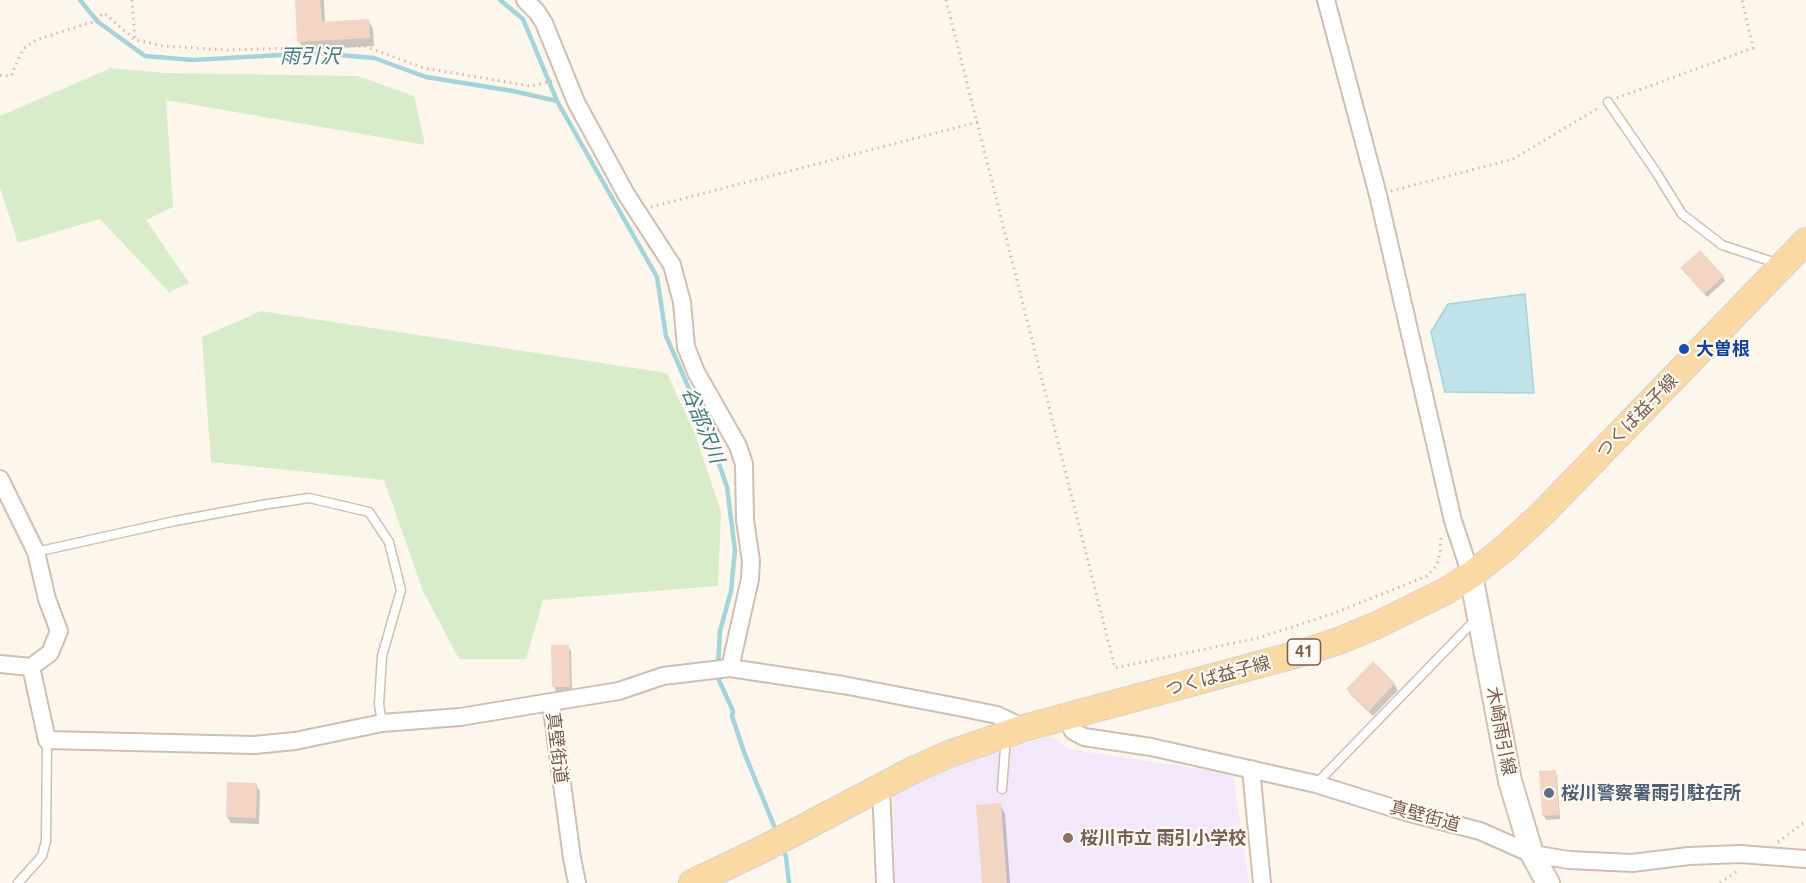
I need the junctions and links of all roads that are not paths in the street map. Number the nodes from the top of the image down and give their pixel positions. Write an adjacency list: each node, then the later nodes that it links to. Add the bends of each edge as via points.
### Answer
1 (525, 0): 12 (street, via 544,23 594,137 672,265 682,302 686,347 744,464 750,579)
2 (1326, 0): 8 (street, via 1378,195 1453,521)
3 (1608, 102): 5 (lane, via 1682,214 1722,245)
4 (1806, 241): 5 (main road, つくば益子線 / 41)
5 (1782, 266): 8 (main road, つくば益子線 / 41, via 1542,513)
6 (0, 479): 7 (street)
7 (36, 552): 11 (street, via 59,632 50,653); 15 (lane, via 175,521 309,498 369,512 389,542 401,590 382,656)
8 (1471, 574): 9 (main road, 木崎雨引線); 14 (main road, つくば益子線 / 41, via 1416,607 1341,640)
9 (1479, 615): 19 (lane); 22 (main road, 木崎雨引線, via 1510,781)
10 (0, 664): 11 (street)
11 (31, 667): 17 (street)
12 (722, 668): 13 (street, 真壁街道, via 663,676 619,691); 16 (street, 真壁街道, via 843,685 997,715)
13 (551, 702): 15 (street, via 460,717); 25 (street, 真壁街道)
14 (1065, 716): 16 (main road, つくば益子線 / 41); 18 (street, via 1073,731 1084,737)
15 (382, 723): 17 (street, via 295,741 254,745)
16 (1012, 732): 20 (main road, つくば益子線 / 41, via 949,754); 21 (lane, via 1005,749)
17 (47, 740): 24 (lane, via 46,841 42,856)
18 (1251, 769): 19 (street, 真壁街道); 28 (street)
19 (1316, 784): 22 (street, 真壁街道, via 1480,831)
20 (880, 786): 26 (main road, つくば益子線 / 41); 27 (street)
21 (1002, 789)
22 (1532, 854): 23 (street, 真壁街道, via 1632,863 1740,854); 29 (main road, 木崎雨引線)
23 (1806, 859)
24 (18, 883)
25 (577, 883)
26 (692, 883)
27 (885, 883)
28 (1262, 883)
29 (1548, 883)

